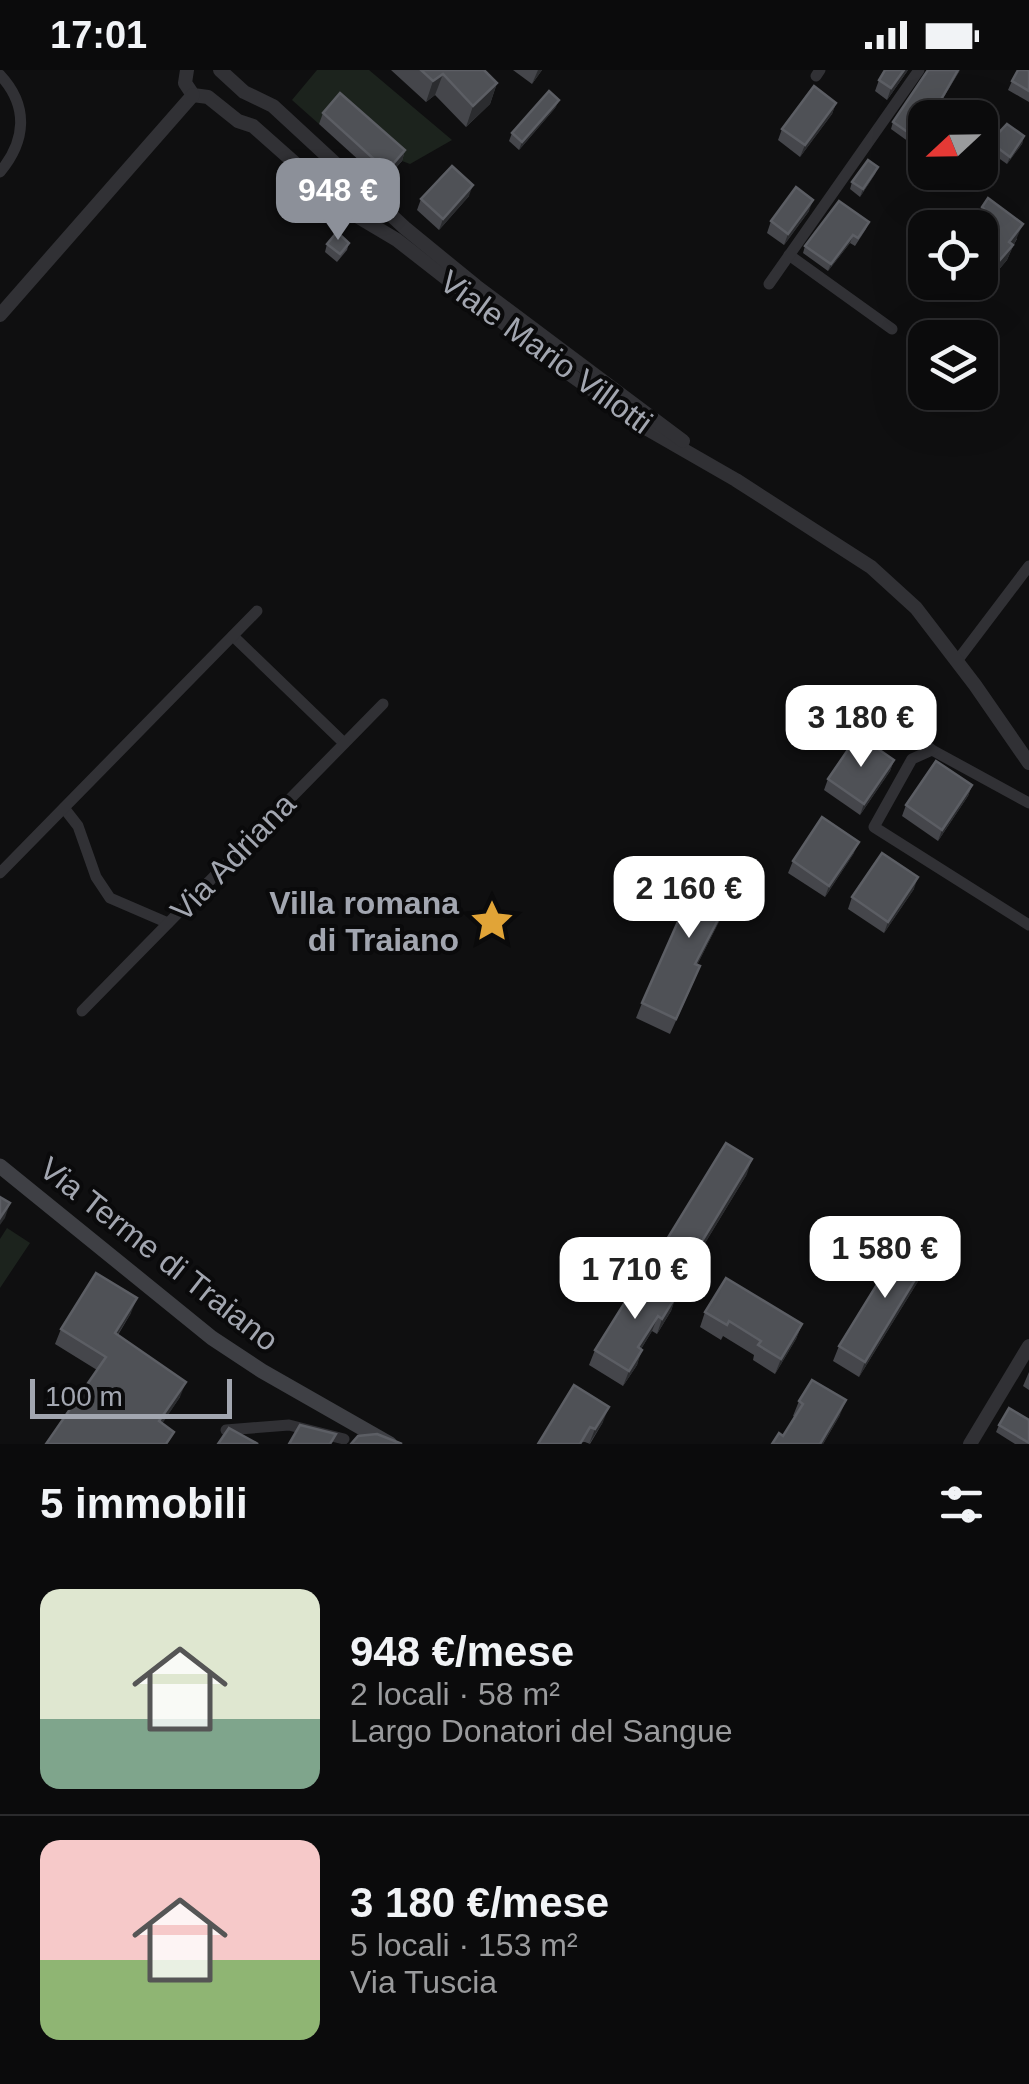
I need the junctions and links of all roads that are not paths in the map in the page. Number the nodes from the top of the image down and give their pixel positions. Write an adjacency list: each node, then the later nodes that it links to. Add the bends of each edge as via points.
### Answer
1 (186, 70): 5 (street, via 184,83)
2 (220, 70): 5 (street, via 221,86); 7 (street, Viale Mario Villotti, via 273,106)
3 (919, 70): 9 (street)
4 (0, 75): 6 (street, via 20,108 23,133)
5 (200, 96): 8 (street, Viale Mario Villotti, via 254,126); 11 (street)
6 (0, 172)
7 (376, 201): 8 (street); 13 (street, Viale Mario Villotti, via 476,286)
8 (359, 217): 13 (street, Viale Mario Villotti, via 590,389)
9 (789, 255): 10 (street); 12 (street)
10 (768, 284)
11 (0, 315)
12 (892, 330)
13 (736, 480): 17 (street, Viale Mario Villotti, via 872,567 916,608)
14 (1029, 566): 17 (street)
15 (257, 611): 16 (street)
16 (232, 636): 20 (street); 24 (street)
17 (957, 661): 22 (street, Viale Mario Villotti)
18 (383, 704): 20 (street, Via Adriana)
19 (875, 707): 21 (street)
20 (344, 744): 26 (street, Via Adriana)
21 (932, 750): 23 (street); 27 (street, via 912,759 874,827)
22 (1029, 763)
23 (1029, 803)
24 (64, 808): 25 (street); 26 (street, via 110,898)
25 (0, 873)
26 (168, 923): 28 (street, Via Adriana)
27 (1029, 925)
28 (82, 1011)
29 (0, 1166): 31 (main road, Via Terme di Traiano, via 212,1338)
30 (1029, 1346): 35 (street)
31 (355, 1424): 33 (street); 34 (main road, Via Terme di Traiano)
32 (226, 1430): 33 (street, via 289,1425)
33 (342, 1441)
34 (390, 1444)
35 (970, 1444)

